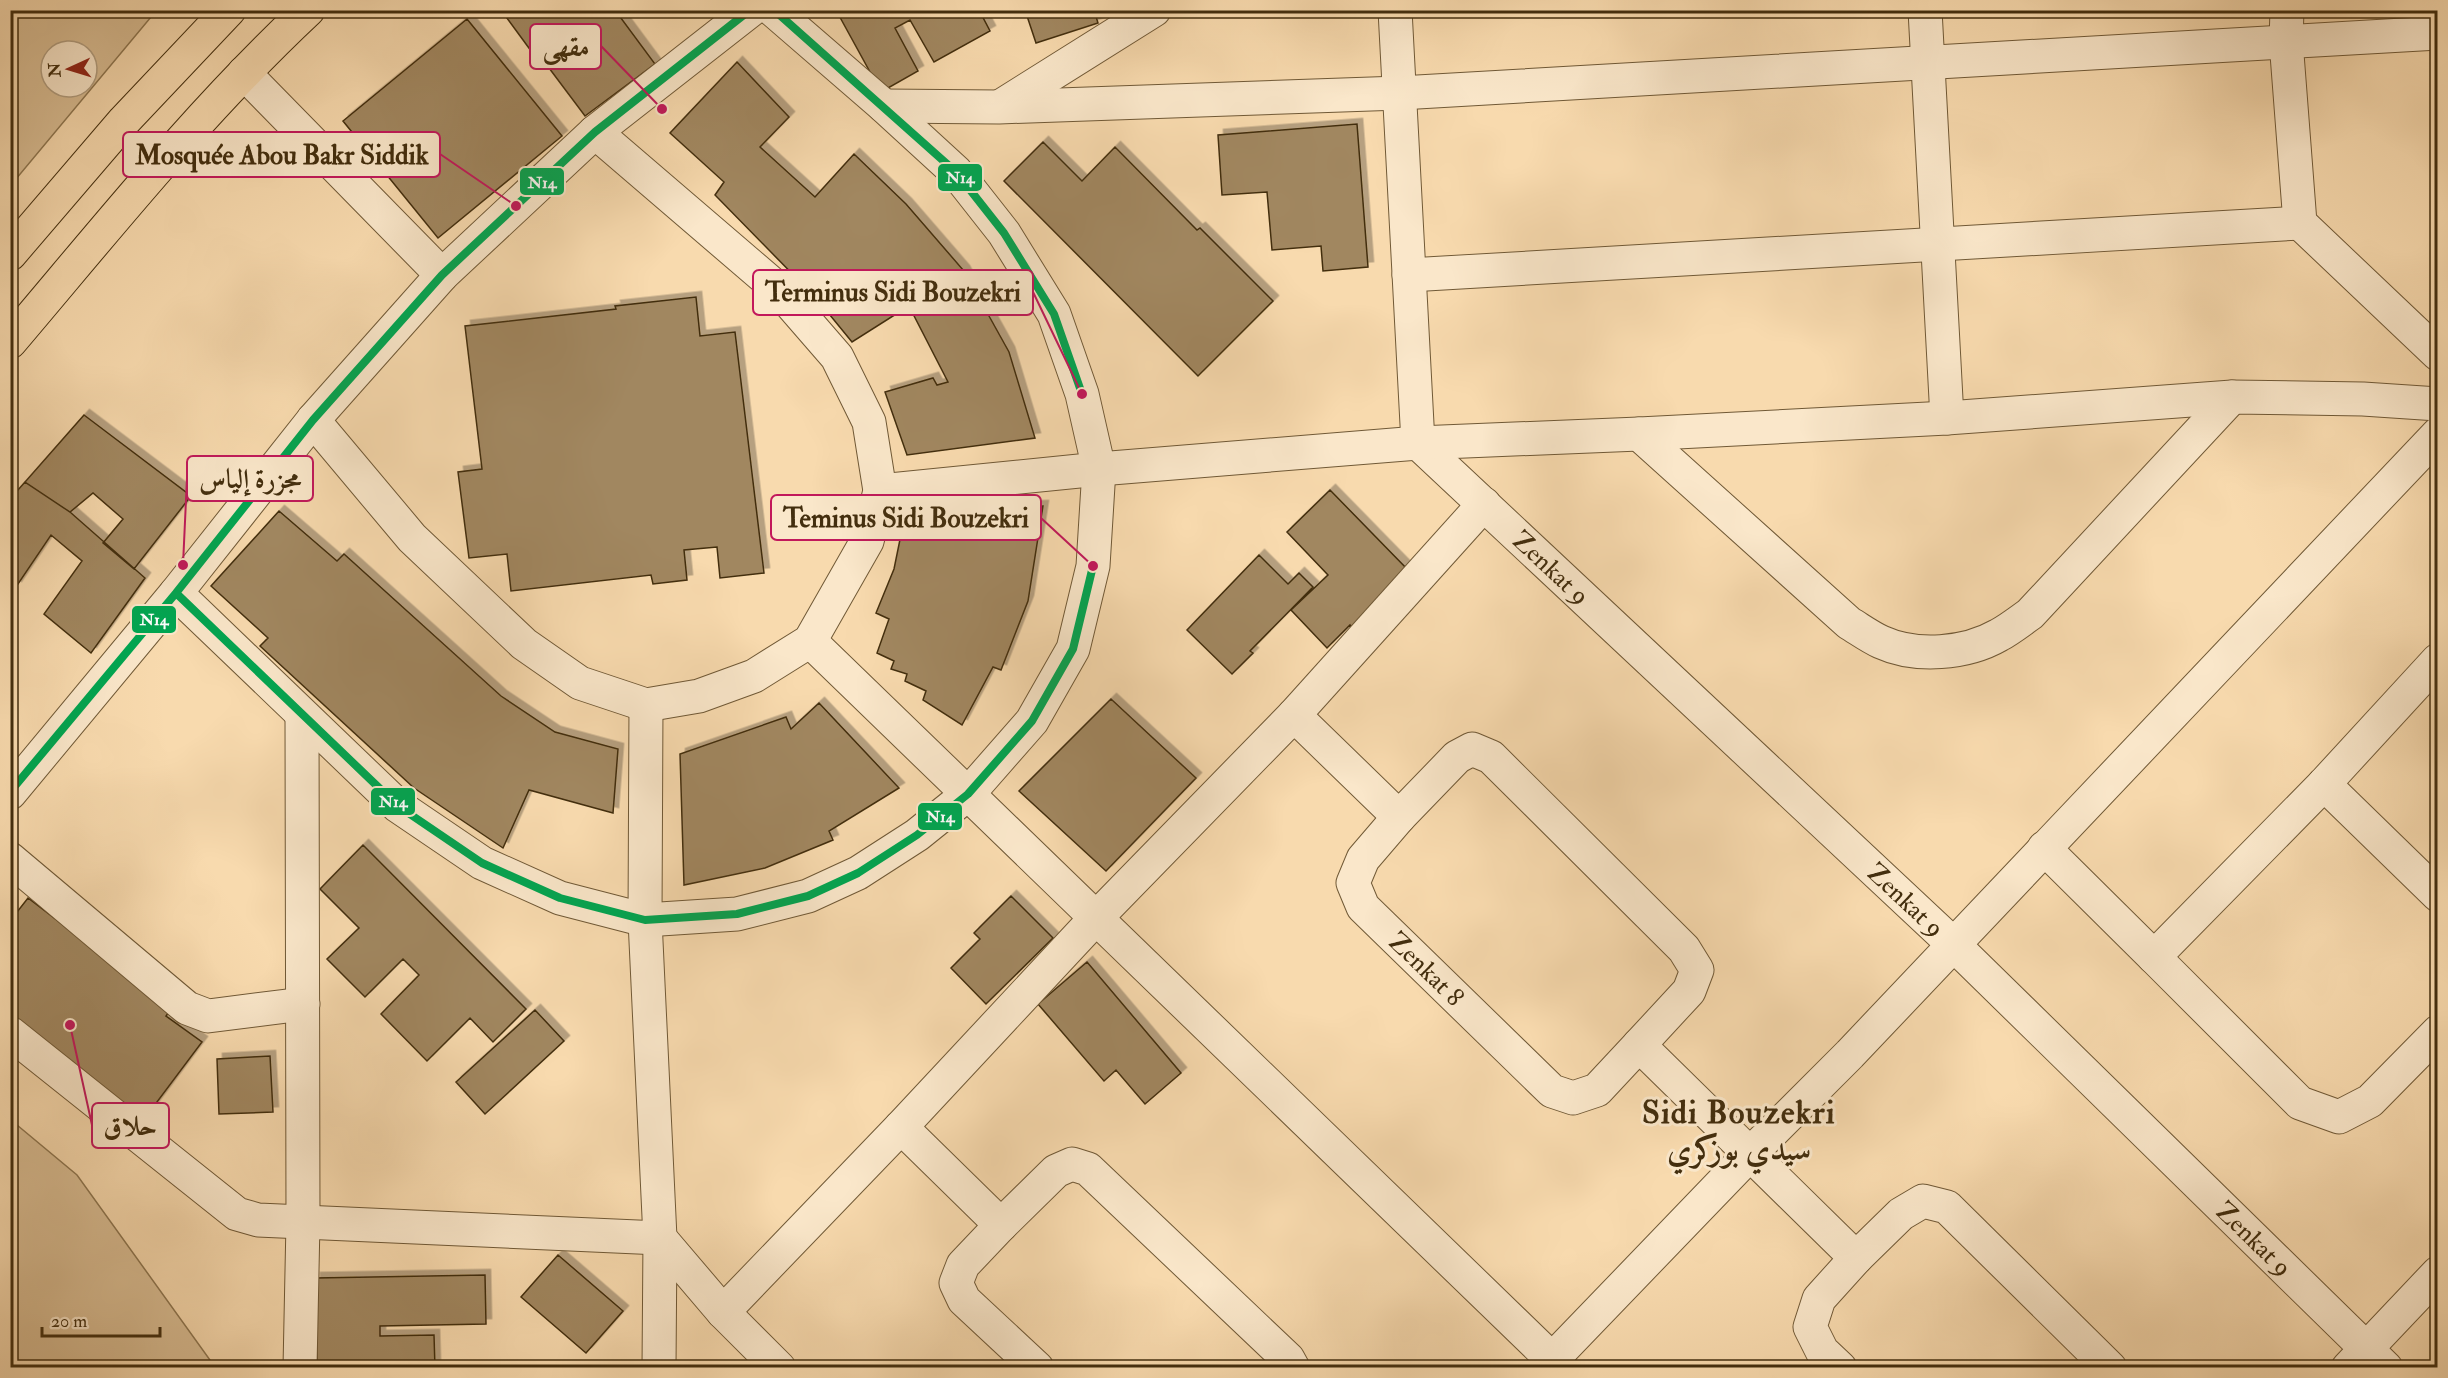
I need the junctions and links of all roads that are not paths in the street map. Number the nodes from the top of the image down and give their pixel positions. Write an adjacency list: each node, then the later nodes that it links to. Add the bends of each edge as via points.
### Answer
1 (229, 10): 18 (main road, via 124,121)
2 (308, 10): 11 (main road)
3 (751, 10): 15 (street)
4 (774, 10): 13 (street)
5 (1154, 10): 14 (street)
6 (1395, 10): 12 (street)
7 (1925, 10): 10 (street)
8 (2286, 26): 9 (street); 10 (street); 16 (street)
9 (2438, 33)
10 (1928, 63): 12 (street); 17 (street)
11 (244, 73): 20 (street); 21 (main road)
12 (1400, 93): 14 (street); 19 (street)
13 (884, 106): 14 (street); 30 (street, via 956,172 1004,233 1054,314 1082,394)
14 (999, 107)
15 (595, 132): 20 (street); 31 (street, via 778,289 837,357 869,422)
16 (2300, 223): 17 (street); 22 (street)
17 (1938, 244): 19 (street); 25 (street)
18 (10, 255)
19 (1409, 275): 29 (street)
20 (442, 276): 26 (street)
21 (10, 342)
22 (2438, 354)
23 (2232, 397): 24 (street); 25 (street); 27 (street, via 2030,614 1998,636 1967,647 1934,652 1904,650 1849,623)
24 (2438, 404)
25 (1947, 418): 27 (street)
26 (313, 420): 33 (street); 36 (street, via 412,538 524,644 580,683)
27 (1639, 434): 29 (street)
28 (2438, 434): 43 (street)
29 (1418, 443): 30 (street); 32 (street, Zenkat 9)
30 (1099, 469): 31 (street); 41 (street, via 1093,566 1073,649 1032,721)
31 (880, 491): 34 (street, via 867,541)
32 (1484, 504): 37 (street); 48 (street, Zenkat 9)
33 (176, 593): 38 (street); 40 (street)
34 (810, 641): 36 (street, via 754,676 699,696); 41 (street)
35 (2438, 660): 39 (street)
36 (646, 705): 47 (street)
37 (1294, 715): 42 (street); 46 (street)
38 (302, 716): 47 (street, via 398,806 482,863 560,898); 50 (street)
39 (2324, 784): 45 (street); 49 (street)
40 (10, 794)
41 (968, 794): 46 (street); 47 (street, via 917,835 858,873 808,896 737,914)
42 (1399, 817): 53 (street, Zenkat 8, via 1363,859 1353,883 1363,907 1552,1091 1573,1098 1597,1090); 53 (street, Zenkat 8, via 1457,757 1472,749 1491,757 1684,949 1696,970 1689,991)
43 (2044, 848): 48 (street); 49 (street)
44 (10, 859): 50 (street, via 187,1008 208,1016)
45 (2438, 895)
46 (1095, 919): 54 (street); 63 (street)
47 (645, 920): 58 (street)
48 (1953, 944): 55 (street); 62 (street, Zenkat 9)
49 (2154, 957): 51 (street, via 2300,1103 2339,1117 2370,1101)
50 (303, 1004): 56 (street)
51 (2438, 1032)
52 (10, 1033): 56 (street, via 237,1214 258,1220)
53 (1639, 1045): 55 (street)
54 (901, 1127): 57 (street); 61 (street)
55 (1751, 1153): 59 (street); 63 (street)
56 (303, 1222): 58 (street); 64 (street)
57 (1000, 1225): 67 (street, via 963,1265 956,1283 964,1300); 68 (street, via 1056,1171 1072,1164 1088,1169)
58 (660, 1238): 61 (street); 65 (street)
59 (1856, 1258): 69 (street, via 1819,1299 1810,1327 1822,1351); 70 (street, via 1901,1214 1923,1202 1947,1207)
60 (2438, 1273): 62 (street)
61 (723, 1312): 66 (street)
62 (2367, 1361)
63 (1552, 1365)
64 (300, 1368)
65 (659, 1368)
66 (779, 1368)
67 (1037, 1368)
68 (1293, 1368)
69 (1840, 1368)
70 (2110, 1368)

